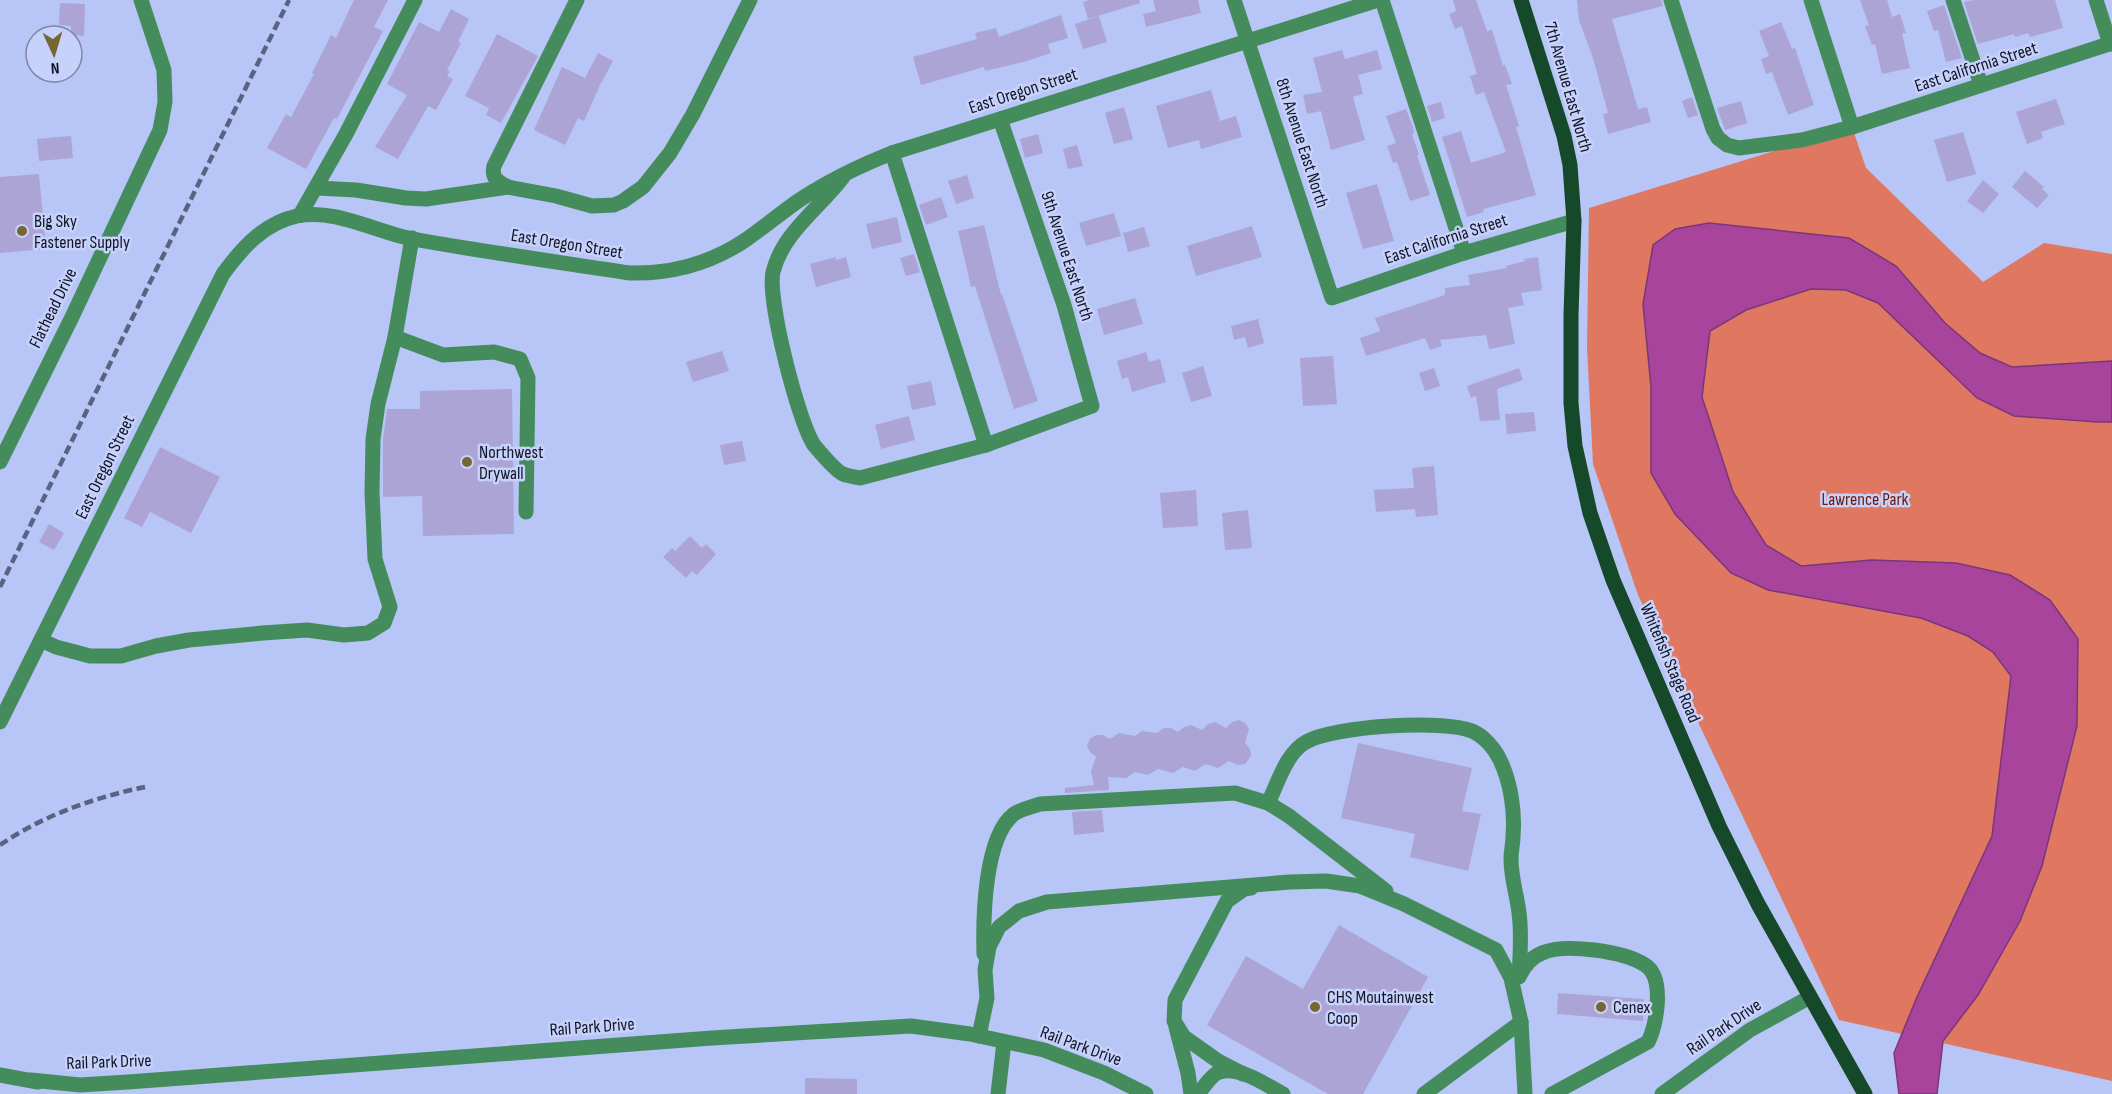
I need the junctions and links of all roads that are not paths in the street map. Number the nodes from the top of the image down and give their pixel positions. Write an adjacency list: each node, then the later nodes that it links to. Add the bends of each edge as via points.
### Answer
1 (141, 0): 28 (street, Flathead Drive, via 164,70 165,102 160,130)
2 (415, 0): 20 (street)
3 (577, 0): 19 (street, via 494,166 497,182)
4 (750, 0): 19 (street, via 670,153 633,195 614,205 592,206)
5 (1234, 0): 12 (street, 8th Avenue East North)
6 (1380, 0): 12 (street, East Oregon Street); 24 (street)
7 (1521, 0): 22 (main road, 7th Avenue East North, via 1564,136)
8 (1671, 0): 16 (street, East California Street, via 1713,129 1727,146 1802,140)
9 (1811, 0): 16 (street)
10 (1953, 0): 14 (street)
11 (2096, 0): 13 (street)
12 (1247, 40): 15 (street, East Oregon Street); 25 (street, 8th Avenue East North)
13 (2111, 44): 14 (street, East California Street)
14 (1981, 85): 16 (street, East California Street)
15 (1000, 119): 17 (street, East Oregon Street); 27 (street, 9th Avenue East North, via 1064,305 1092,406)
16 (1852, 127)
17 (892, 153): 18 (street, East Oregon Street); 27 (street)
18 (845, 174): 23 (street, East Oregon Street, via 726,251 656,274); 27 (street, via 788,238 772,273 775,308 793,393 813,444 840,474 860,478)
19 (508, 187): 20 (street, via 426,199)
20 (316, 188): 21 (street)
21 (300, 215): 23 (street, East Oregon Street, via 327,216); 30 (street, East Oregon Street, via 278,221 257,236 223,274)
22 (1574, 221): 24 (street, East California Street); 39 (main road, Whitefish Stage Road, via 1571,403 1575,446 1590,513 1613,580 1719,826)
23 (412, 238): 26 (street)
24 (1464, 253): 25 (street, East California Street)
25 (1332, 298)
26 (395, 337): 29 (street, via 443,355 494,352 520,359 528,378); 30 (street, via 373,439 375,559 390,607 384,623 368,633 344,635 307,630 231,636 156,646 120,656 90,656)
27 (986, 445)
28 (0, 462)
29 (526, 512)
30 (41, 640): 31 (street, East Oregon Street)
31 (0, 722)
32 (1268, 803): 35 (street, via 1390,894); 37 (street, via 1235,793 1049,803 1014,814 997,839 989,863); 38 (street, via 1292,754 1306,742 1322,736 1419,726 1456,726 1475,732 1492,747 1509,788)
33 (1275, 883): 34 (street); 35 (street, via 1326,881 1360,886); 36 (street, via 1244,889 1227,901)
34 (1162, 892): 36 (street, via 1210,896 1218,906); 37 (street, via 1047,902 1019,911 999,927 989,947)
35 (1423, 913): 40 (street, via 1496,950 1511,978)
36 (1217, 916): 41 (street, via 1175,1000)
37 (985, 970): 43 (street, via 987,998)
38 (1520, 977): 40 (street); 57 (street, via 1526,964 1542,953 1588,949 1611,952 1647,965 1655,979 1657,1016 1648,1042)
39 (1810, 997): 48 (main road, Whitefish Stage Road); 58 (street, Rail Park Drive, via 1750,1030)
40 (1517, 1002): 42 (street)
41 (1174, 1022): 45 (street, via 1184,1037); 52 (street)
42 (1521, 1022): 55 (street); 56 (street)
43 (979, 1036): 44 (street, Rail Park Drive); 47 (street, Rail Park Drive, via 911,1026 838,1029 128,1082 80,1085)
44 (1004, 1042): 50 (street); 51 (street, Rail Park Drive, via 1044,1050)
45 (1243, 1074): 53 (street, via 1219,1073); 54 (street)
46 (0, 1076): 47 (street)
47 (31, 1080): 49 (street)
48 (1862, 1090)
49 (71, 1094)
50 (998, 1094)
51 (1146, 1094)
52 (1191, 1094)
53 (1198, 1094)
54 (1283, 1094)
55 (1424, 1094)
56 (1525, 1094)
57 (1552, 1094)
58 (1662, 1094)

